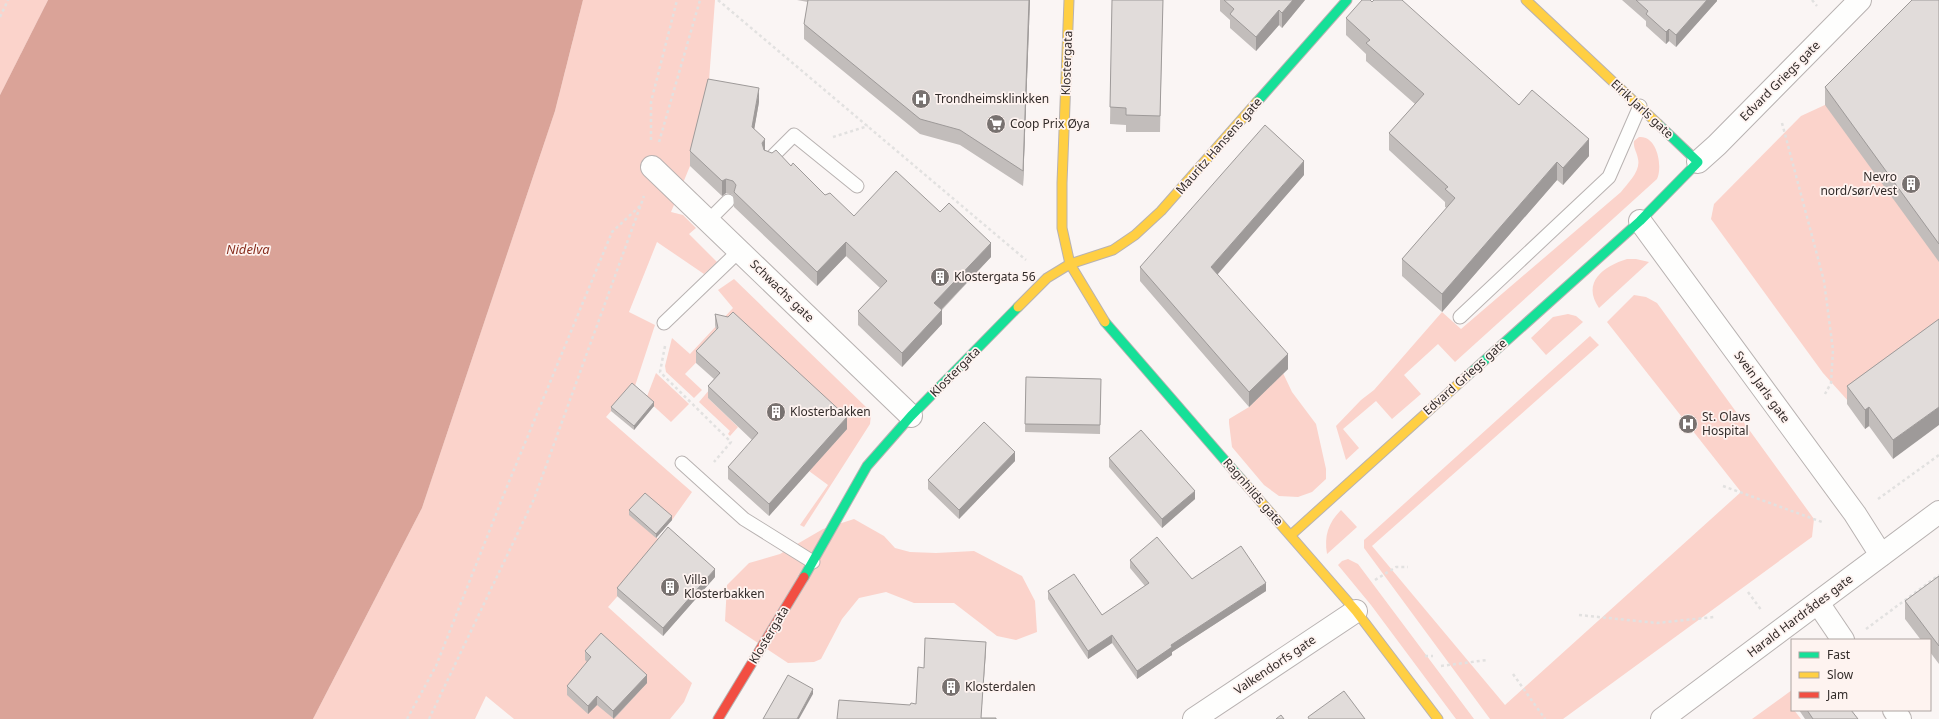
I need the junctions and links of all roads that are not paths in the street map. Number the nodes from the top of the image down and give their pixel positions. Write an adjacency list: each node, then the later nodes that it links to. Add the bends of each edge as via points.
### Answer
1 (1069, 0): 14 (street, Klostergata, via 1062,228)
2 (1347, 0): 14 (street, Mauritz Hansens gate, via 1161,211 1135,235 1113,250)
3 (1526, 0): 5 (street, Eirik Jarls gate)
4 (1860, 0): 7 (street, Edvard Griegs gate)
5 (1640, 106): 7 (street, Eirik Jarls gate); 15 (lane, via 1609,177)
6 (770, 159): 9 (lane, via 794,135)
7 (1698, 162): 12 (street)
8 (652, 167): 11 (street, Schwachs gate)
9 (857, 186)
10 (728, 201): 11 (lane)
11 (709, 220): 13 (street, Schwachs gate)
12 (1640, 221): 20 (street, Edvard Griegs gate); 21 (street, Svein Jarls gate, via 1855,514)
13 (740, 250): 16 (lane); 17 (street, Schwachs gate)
14 (1070, 264): 17 (street, Klostergata, via 1047,278); 20 (street, Ragnhilds gate, via 1104,321)
15 (1460, 317)
16 (667, 320)
17 (911, 416): 22 (street, Klostergata, via 867,466)
18 (682, 463): 22 (lane, via 744,519)
19 (1939, 512): 21 (street, Harald Hardrådes gate)
20 (1291, 535): 24 (street, Ragnhilds gate)
21 (1881, 555): 23 (street, Harald Hardrådes gate)
22 (813, 562): 26 (street, Klostergata)
23 (1818, 603): 25 (street); 29 (street, Harald Hardrådes gate)
24 (1356, 611): 27 (street, Valkendorfs gate); 28 (street, Ragnhilds gate)
25 (1852, 636)
26 (718, 719)
27 (1194, 719)
28 (1438, 719)
29 (1662, 719)

